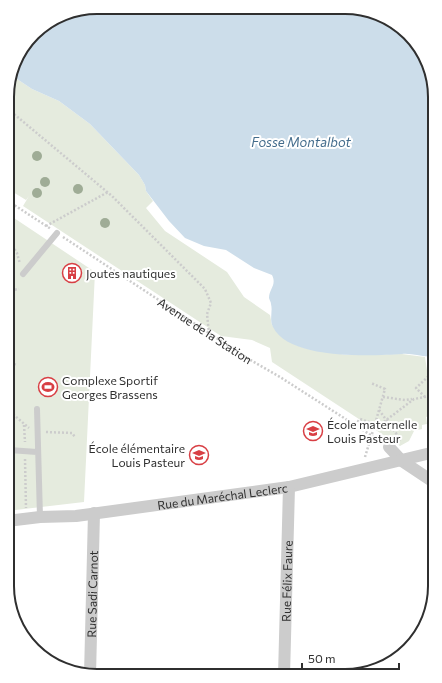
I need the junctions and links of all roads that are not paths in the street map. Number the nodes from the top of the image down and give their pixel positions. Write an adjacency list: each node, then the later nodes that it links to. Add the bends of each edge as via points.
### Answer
1 (57, 233): 2 (lane)
2 (23, 274)
3 (37, 409): 6 (lane)
4 (389, 448): 8 (street)
5 (14, 450): 6 (lane)
6 (37, 452): 12 (lane)
7 (428, 454): 8 (street, Rue du Maréchal Leclerc)
8 (402, 461): 9 (street); 10 (street, Rue du Maréchal Leclerc)
9 (428, 478)
10 (289, 487): 11 (street, Rue du Maréchal Leclerc); 15 (street, Rue Félix Faure)
11 (94, 513): 12 (street, Rue du Maréchal Leclerc); 14 (street, Rue Sadi Carnot)
12 (40, 517): 13 (street, Rue du Maréchal Leclerc)
13 (14, 520)
14 (90, 668)
15 (284, 669)

